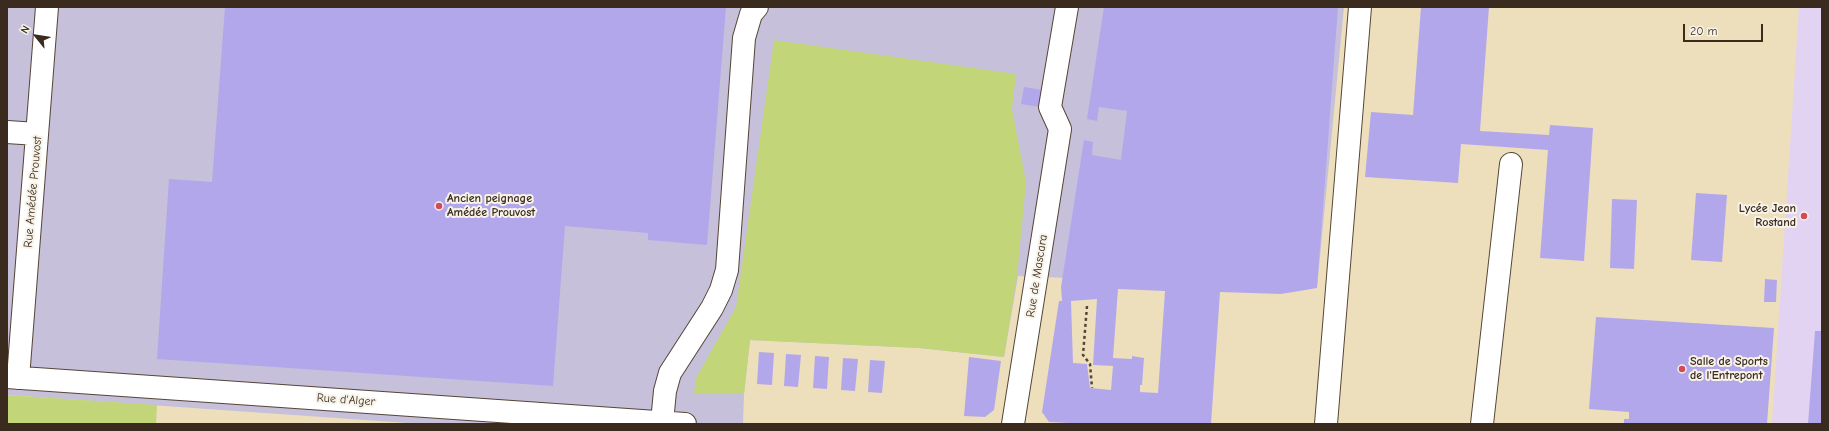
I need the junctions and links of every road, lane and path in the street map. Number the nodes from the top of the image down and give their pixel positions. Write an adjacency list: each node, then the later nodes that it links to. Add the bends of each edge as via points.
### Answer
1 (48, 7): 6 (street, Rue Amédée Prouvost)
2 (757, 7): 11 (street, via 744,38 727,270 712,308 670,373 665,391)
3 (1067, 7): 13 (street, Rue de Mascara, via 1050,107 1060,129)
4 (1360, 7): 14 (street)
5 (7, 132): 6 (street)
6 (37, 134): 9 (street, Rue Amédée Prouvost)
7 (1511, 164): 15 (street)
8 (1087, 306): 10 (path, via 1083,355 1090,364)
9 (12, 377): 11 (street, Rue d'Alger)
10 (1092, 388)
11 (662, 422): 12 (street, Rue d'Alger)
12 (685, 424)
13 (1013, 424)
14 (1326, 424)
15 (1482, 424)

